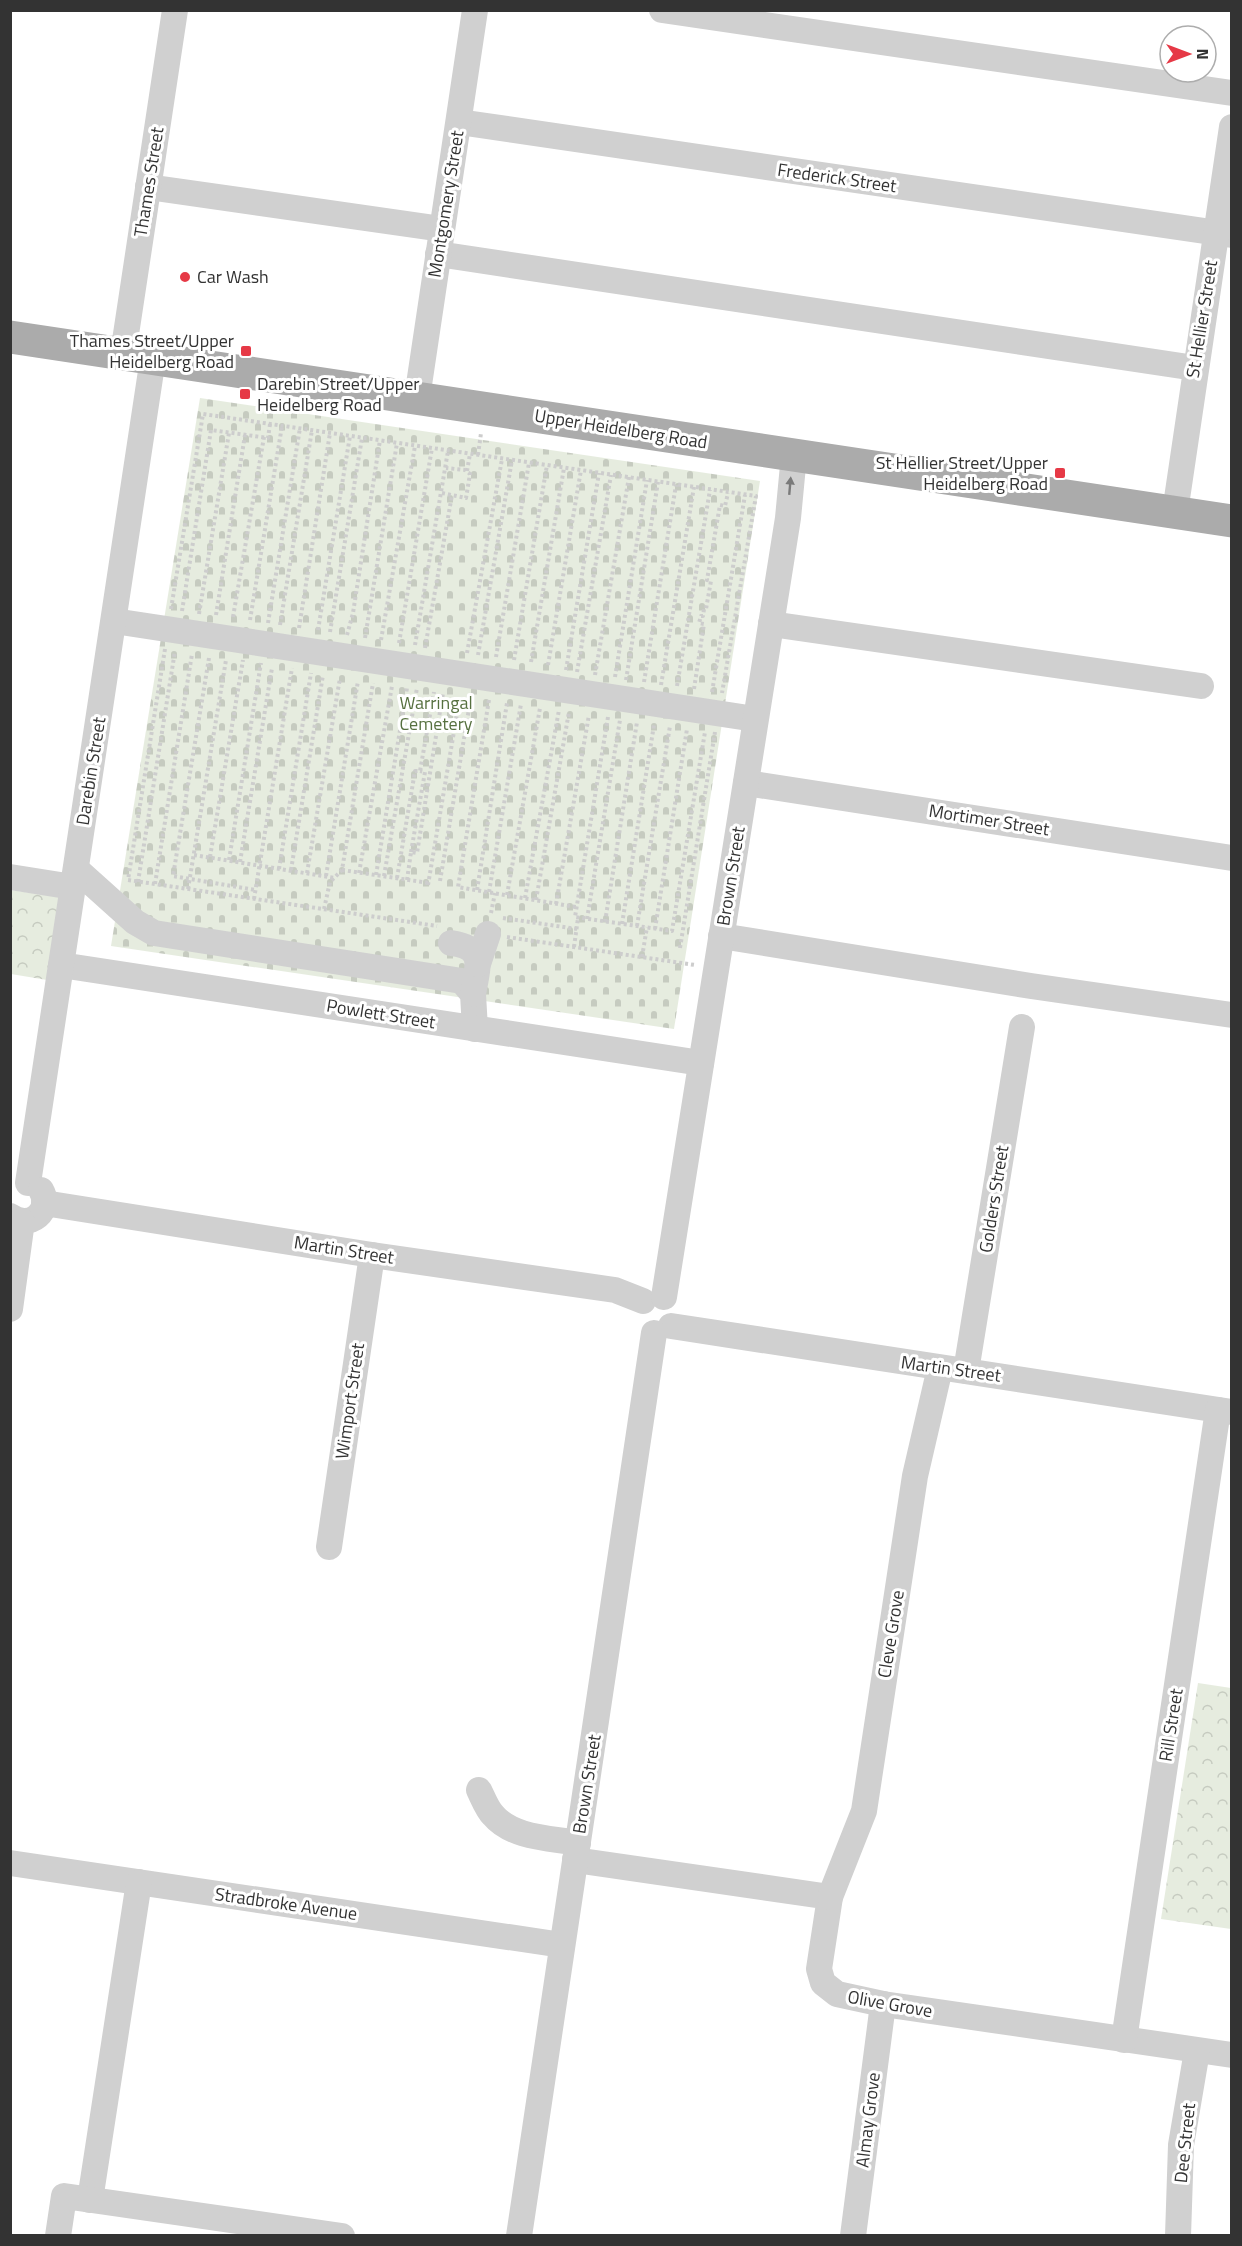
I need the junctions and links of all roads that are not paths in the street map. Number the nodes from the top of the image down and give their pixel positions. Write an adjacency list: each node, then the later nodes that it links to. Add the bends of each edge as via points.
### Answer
1 (175, 10): 7 (street, Thames Street)
2 (475, 10): 5 (street, Montgomery Street)
3 (662, 10): 4 (street)
4 (1232, 93)
5 (459, 122): 8 (street, Montgomery Street); 9 (street, Frederick Street)
6 (1232, 126): 9 (street, St Hellier Street)
7 (148, 187): 8 (street); 12 (street, Thames Street)
8 (442, 229): 10 (street, Montgomery Street)
9 (1223, 234): 13 (street, St Hellier Street)
10 (438, 254): 13 (street); 14 (street, Montgomery Street)
11 (10, 337): 12 (main road, Upper Heidelberg Road)
12 (138, 356): 14 (main road, Upper Heidelberg Road); 18 (street, Darebin Street)
13 (1195, 368): 16 (street, St Hellier Street)
14 (417, 398): 15 (main road, Upper Heidelberg Road)
15 (794, 455): 16 (main road, Upper Heidelberg Road); 19 (street, Brown Street, one-way to 15)
16 (1175, 512): 17 (main road, Upper Heidelberg Road)
17 (1232, 521)
18 (114, 621): 21 (street); 25 (street, Darebin Street)
19 (771, 624): 20 (street); 21 (street, Brown Street)
20 (1202, 686)
21 (755, 719): 22 (street, Brown Street)
22 (746, 783): 23 (street, Mortimer Street); 27 (street, Brown Street)
23 (1232, 858)
24 (10, 877): 25 (street)
25 (74, 878): 30 (street, Darebin Street); 31 (street, via 154,933 462,981)
26 (495, 926): 29 (street)
27 (721, 936): 32 (street); 35 (street, Brown Street)
28 (451, 943): 29 (street, via 468,945)
29 (478, 964): 31 (street)
30 (61, 965): 34 (street, Powlett Street); 36 (street, Darebin Street)
31 (473, 994): 34 (street)
32 (1232, 1015)
33 (1022, 1027): 44 (street, Golders Street)
34 (476, 1029): 35 (street, Powlett Street)
35 (701, 1063): 40 (street, Brown Street)
36 (19, 1185): 37 (street, via 33,1184 42,1192)
37 (44, 1203): 38 (street, via 34,1219); 39 (street, Martin Street)
38 (16, 1218): 41 (street)
39 (372, 1255): 40 (street, Martin Street); 46 (street, Wimport Street)
40 (654, 1299): 42 (street, Brown Street, via 638,1312 639,1318 644,1328)
41 (10, 1309)
42 (663, 1329): 43 (street, Martin Street); 48 (street, Brown Street)
43 (940, 1368): 44 (street, Martin Street); 51 (street, Cleve Grove, via 915,1476 864,1811)
44 (966, 1371): 45 (street, Martin Street)
45 (1225, 1411): 54 (street, Rill Street)
46 (329, 1547)
47 (479, 1790): 48 (street, via 491,1814 504,1826)
48 (576, 1851): 51 (street); 52 (street, Brown Street)
49 (10, 1863): 50 (street, Stradbroke Avenue)
50 (139, 1882): 52 (street, Stradbroke Avenue); 57 (street)
51 (830, 1897): 53 (street, Olive Grove, via 819,1969 823,1983 837,1994)
52 (562, 1945): 60 (street, Brown Street)
53 (883, 2004): 54 (street, Olive Grove); 61 (street, Almay Grove)
54 (1124, 2040): 55 (street, Olive Grove)
55 (1197, 2050): 56 (street, Olive Grove); 62 (street, Dee Street, via 1182,2145)
56 (1232, 2055)
57 (90, 2200): 58 (street, via 64,2196); 59 (street)
58 (58, 2235)
59 (342, 2235)
60 (519, 2235)
61 (853, 2235)
62 (1178, 2235)

